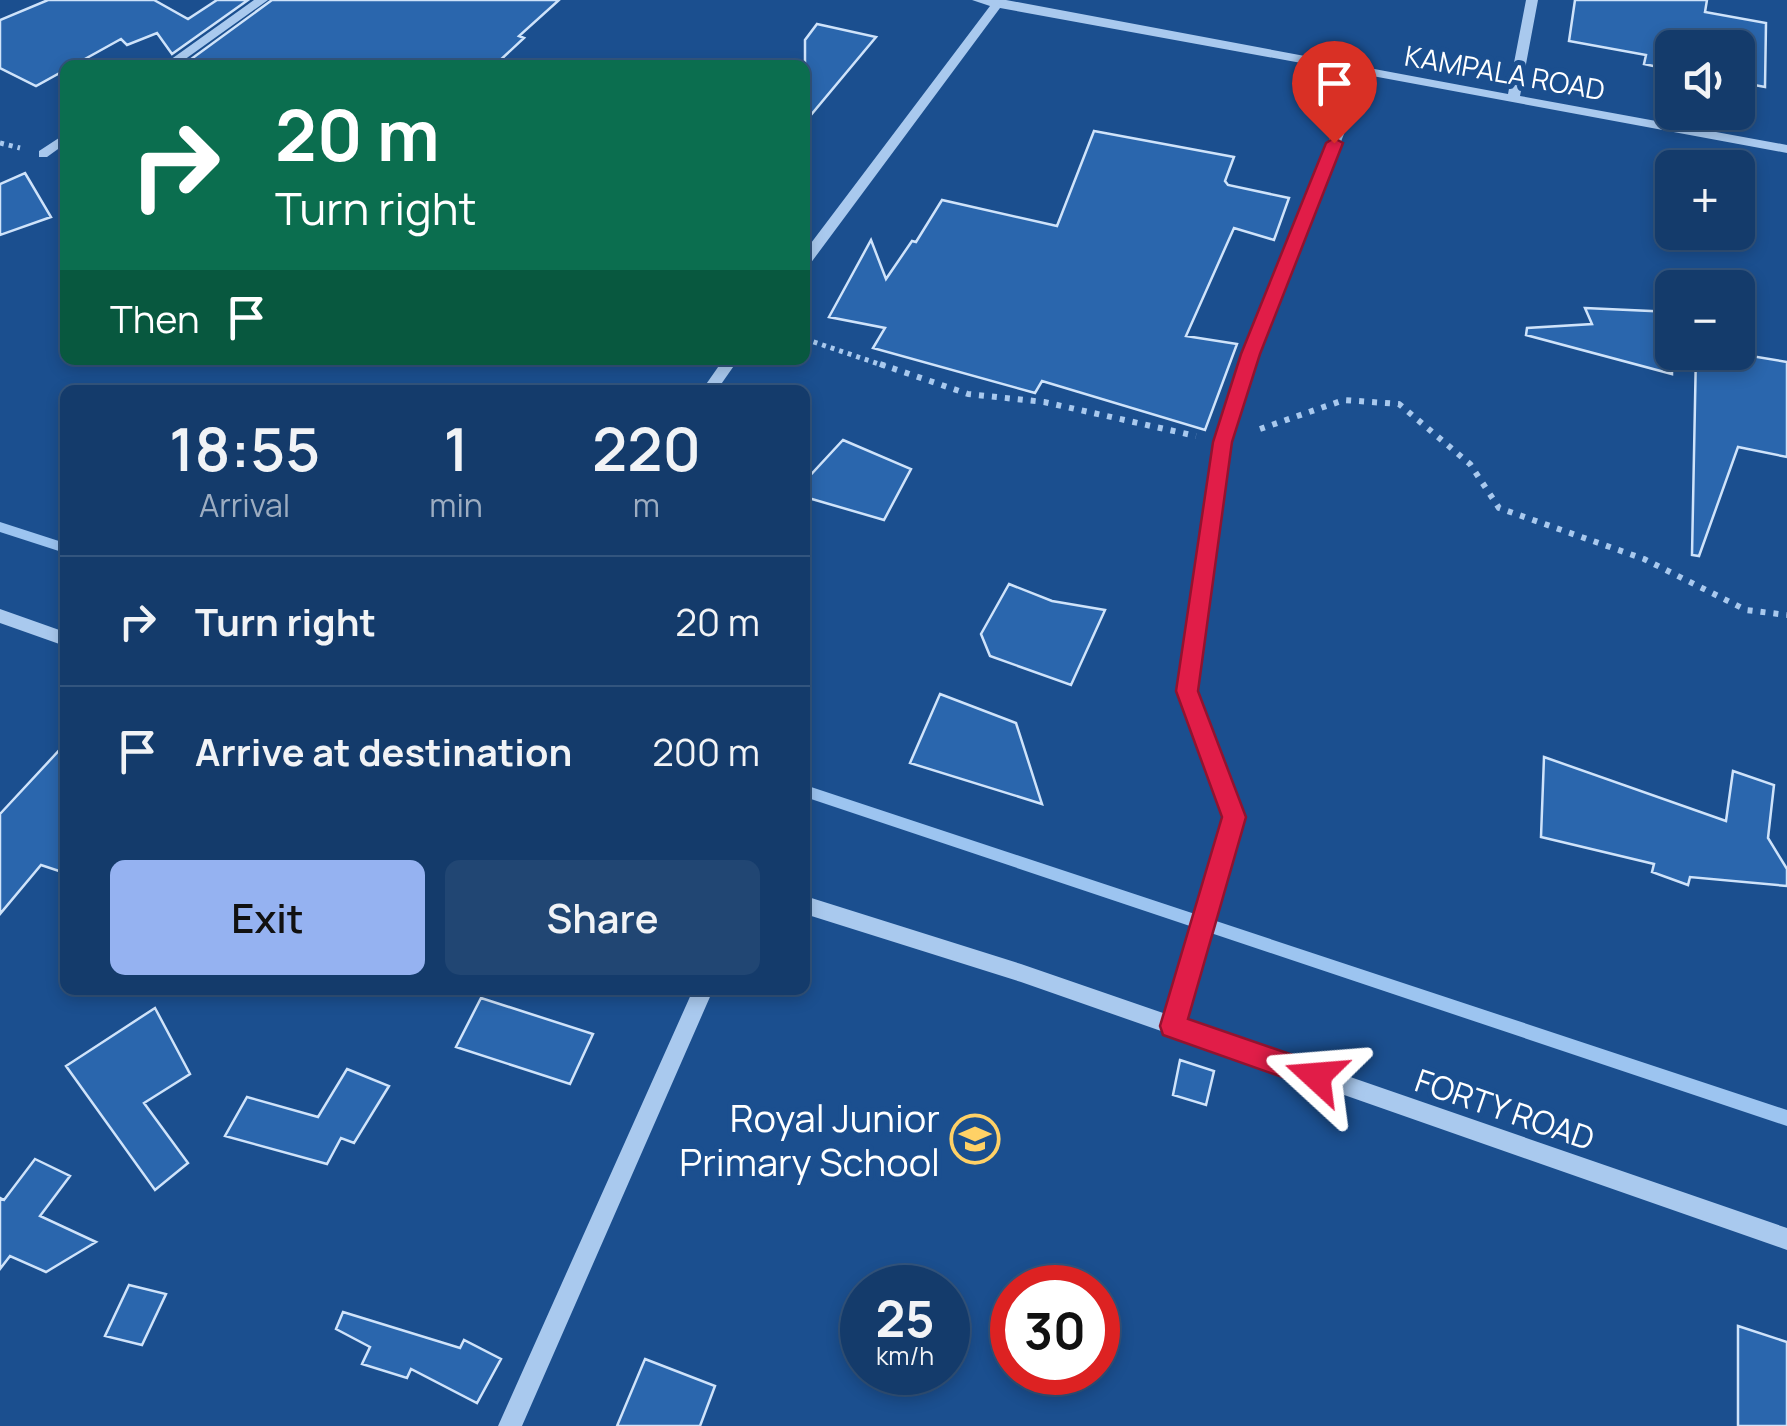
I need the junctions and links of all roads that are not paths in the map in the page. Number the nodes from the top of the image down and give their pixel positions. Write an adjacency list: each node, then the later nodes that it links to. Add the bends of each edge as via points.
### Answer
1 (262, 0): 5 (street)
2 (978, 0): 4 (street, KAMPALA ROAD)
3 (1532, 0): 7 (street)
4 (999, 2): 6 (street, KAMPALA ROAD); 11 (street)
5 (176, 60)
6 (1362, 73): 7 (street, KAMPALA ROAD); 16 (street, via 1222,442 1187,691 1234,817)
7 (1513, 99): 9 (street, KAMPALA ROAD)
8 (60, 141): 10 (street)
9 (1787, 148)
10 (42, 154)
11 (810, 254)
12 (0, 616): 13 (street)
13 (60, 636)
14 (810, 906): 16 (street, FORTY ROAD)
15 (701, 995): 18 (street)
16 (1173, 1026): 17 (street, FORTY ROAD)
17 (1787, 1239)
18 (510, 1426)

